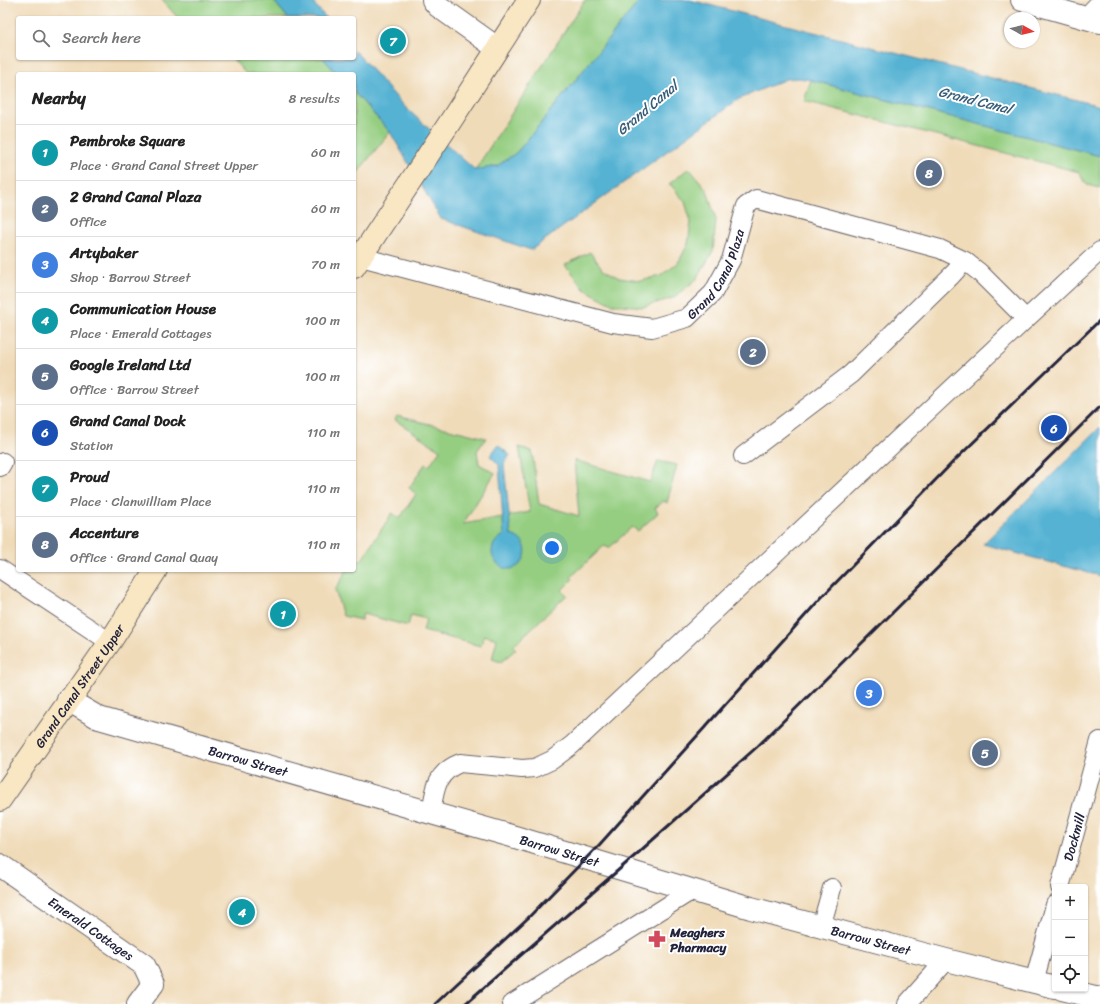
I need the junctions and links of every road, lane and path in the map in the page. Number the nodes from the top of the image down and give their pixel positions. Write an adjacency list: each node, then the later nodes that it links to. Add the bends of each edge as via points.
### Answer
1 (433, 0): 6 (street)
2 (529, 0): 6 (main road)
3 (1022, 0): 5 (street)
4 (1100, 2): 5 (lane)
5 (1092, 20)
6 (497, 48): 9 (main road)
7 (1100, 252): 10 (lane)
8 (965, 261): 9 (lane, Grand Canal Plaza, via 940,249 756,199 746,206 731,260 713,293 687,318 652,328 614,323); 10 (lane, Grand Canal Plaza); 11 (lane, via 851,374)
9 (358, 262)
10 (1026, 319): 18 (lane, via 572,745 552,760 534,768 460,763 451,767 438,781)
11 (742, 456)
12 (0, 569): 14 (lane)
13 (155, 572): 14 (main road, Grand Canal Street Upper)
14 (110, 642): 15 (main road, Grand Canal Street Upper)
15 (68, 700): 17 (main road, Grand Canal Street Upper); 18 (street, Barrow Street, via 99,718)
16 (1100, 741): 20 (lane, Dockmill)
17 (0, 800)
18 (430, 813): 22 (street, Barrow Street)
19 (0, 865): 30 (street, Emerald Cottages, via 144,965 153,984)
20 (1061, 884)
21 (832, 888): 24 (lane)
22 (691, 891): 24 (street, Barrow Street); 31 (lane)
23 (1052, 917): 26 (lane)
24 (821, 927): 25 (street, Barrow Street)
25 (946, 960): 26 (street, Barrow Street); 32 (lane)
26 (1034, 982): 27 (street, Barrow Street)
27 (1052, 986)
28 (1075, 992): 29 (street)
29 (1100, 998)
30 (138, 1004)
31 (512, 1004)
32 (907, 1004)

